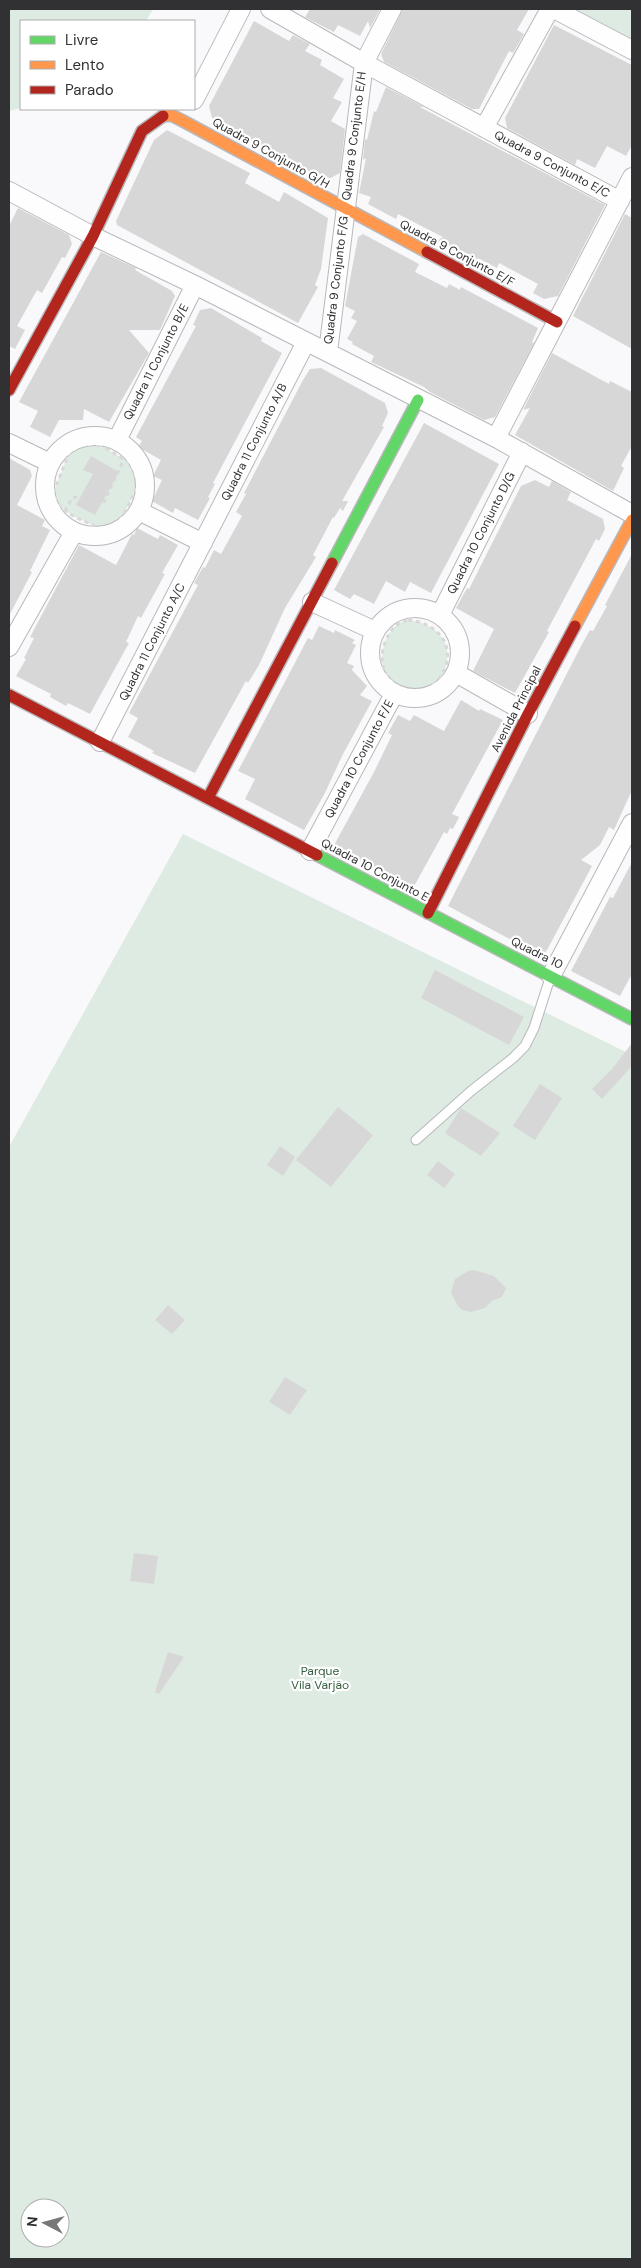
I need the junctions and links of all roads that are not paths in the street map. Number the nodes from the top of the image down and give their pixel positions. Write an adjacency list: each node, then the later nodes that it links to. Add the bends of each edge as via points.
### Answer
1 (241, 9): 7 (street)
2 (270, 9): 6 (street, Quadra 9 Conjunto E/C)
3 (392, 9): 6 (street)
4 (552, 9): 5 (street); 9 (street)
5 (632, 50)
6 (364, 62): 9 (street, Quadra 9 Conjunto E/C); 13 (street, Quadra 9 Conjunto E/H)
7 (195, 98)
8 (186, 115): 13 (street, Quadra 9 Conjunto G/H); 14 (street, Quadra 9 Conjunto G/H, via 161,116 142,132)
9 (484, 128): 12 (street, Quadra 9 Conjunto E/C)
10 (632, 177): 12 (street)
11 (9, 191): 14 (street)
12 (620, 201): 16 (street)
13 (345, 209): 16 (street, Quadra 9 Conjunto E/F); 18 (street, Quadra 9 Conjunto F/G)
14 (93, 236): 15 (street); 19 (street)
15 (195, 285): 17 (street); 22 (street, Quadra 11 Conjunto B/E)
16 (557, 322): 21 (street)
17 (306, 342): 18 (street); 30 (street, Quadra 11 Conjunto A/B)
18 (328, 352): 20 (street)
19 (9, 390)
20 (418, 400): 21 (street); 31 (street)
21 (496, 438): 24 (street)
22 (116, 440): 25 (street, via 98,435 79,438 62,448); 26 (street, via 133,452 144,470 146,491)
23 (9, 442): 25 (street)
24 (522, 452): 27 (street); 32 (street, Quadra 10 Conjunto D/G)
25 (50, 464): 29 (street, via 45,483 48,502 58,520)
26 (139, 511): 29 (street, via 122,529 114,532 98,537); 30 (street)
27 (632, 514)
28 (632, 520): 38 (street, Avenida Principal)
29 (74, 532): 34 (street)
30 (203, 543): 39 (street, Quadra 11 Conjunto A/C)
31 (312, 602): 33 (street); 40 (street)
32 (440, 615): 33 (street, via 422,608 404,609 387,617); 35 (street, via 455,631 461,652)
33 (375, 631): 36 (street, via 370,655 376,678)
34 (9, 648)
35 (456, 673): 36 (street, via 441,692 418,699); 38 (street)
36 (394, 694): 42 (street, Quadra 10 Conjunto F/E)
37 (9, 695): 39 (street, Quadra 10 Conjunto E)
38 (528, 714): 43 (street, Avenida Principal)
39 (100, 742): 40 (street, Quadra 10 Conjunto E)
40 (208, 798): 42 (street, Quadra 10 Conjunto E)
41 (632, 823): 44 (street)
42 (310, 851): 43 (street, Quadra 10 Conjunto E)
43 (428, 913): 44 (street, Quadra 10)
44 (551, 976): 45 (street, Quadra 10); 46 (lane, via 525,1046)
45 (632, 1019)
46 (416, 1140)

